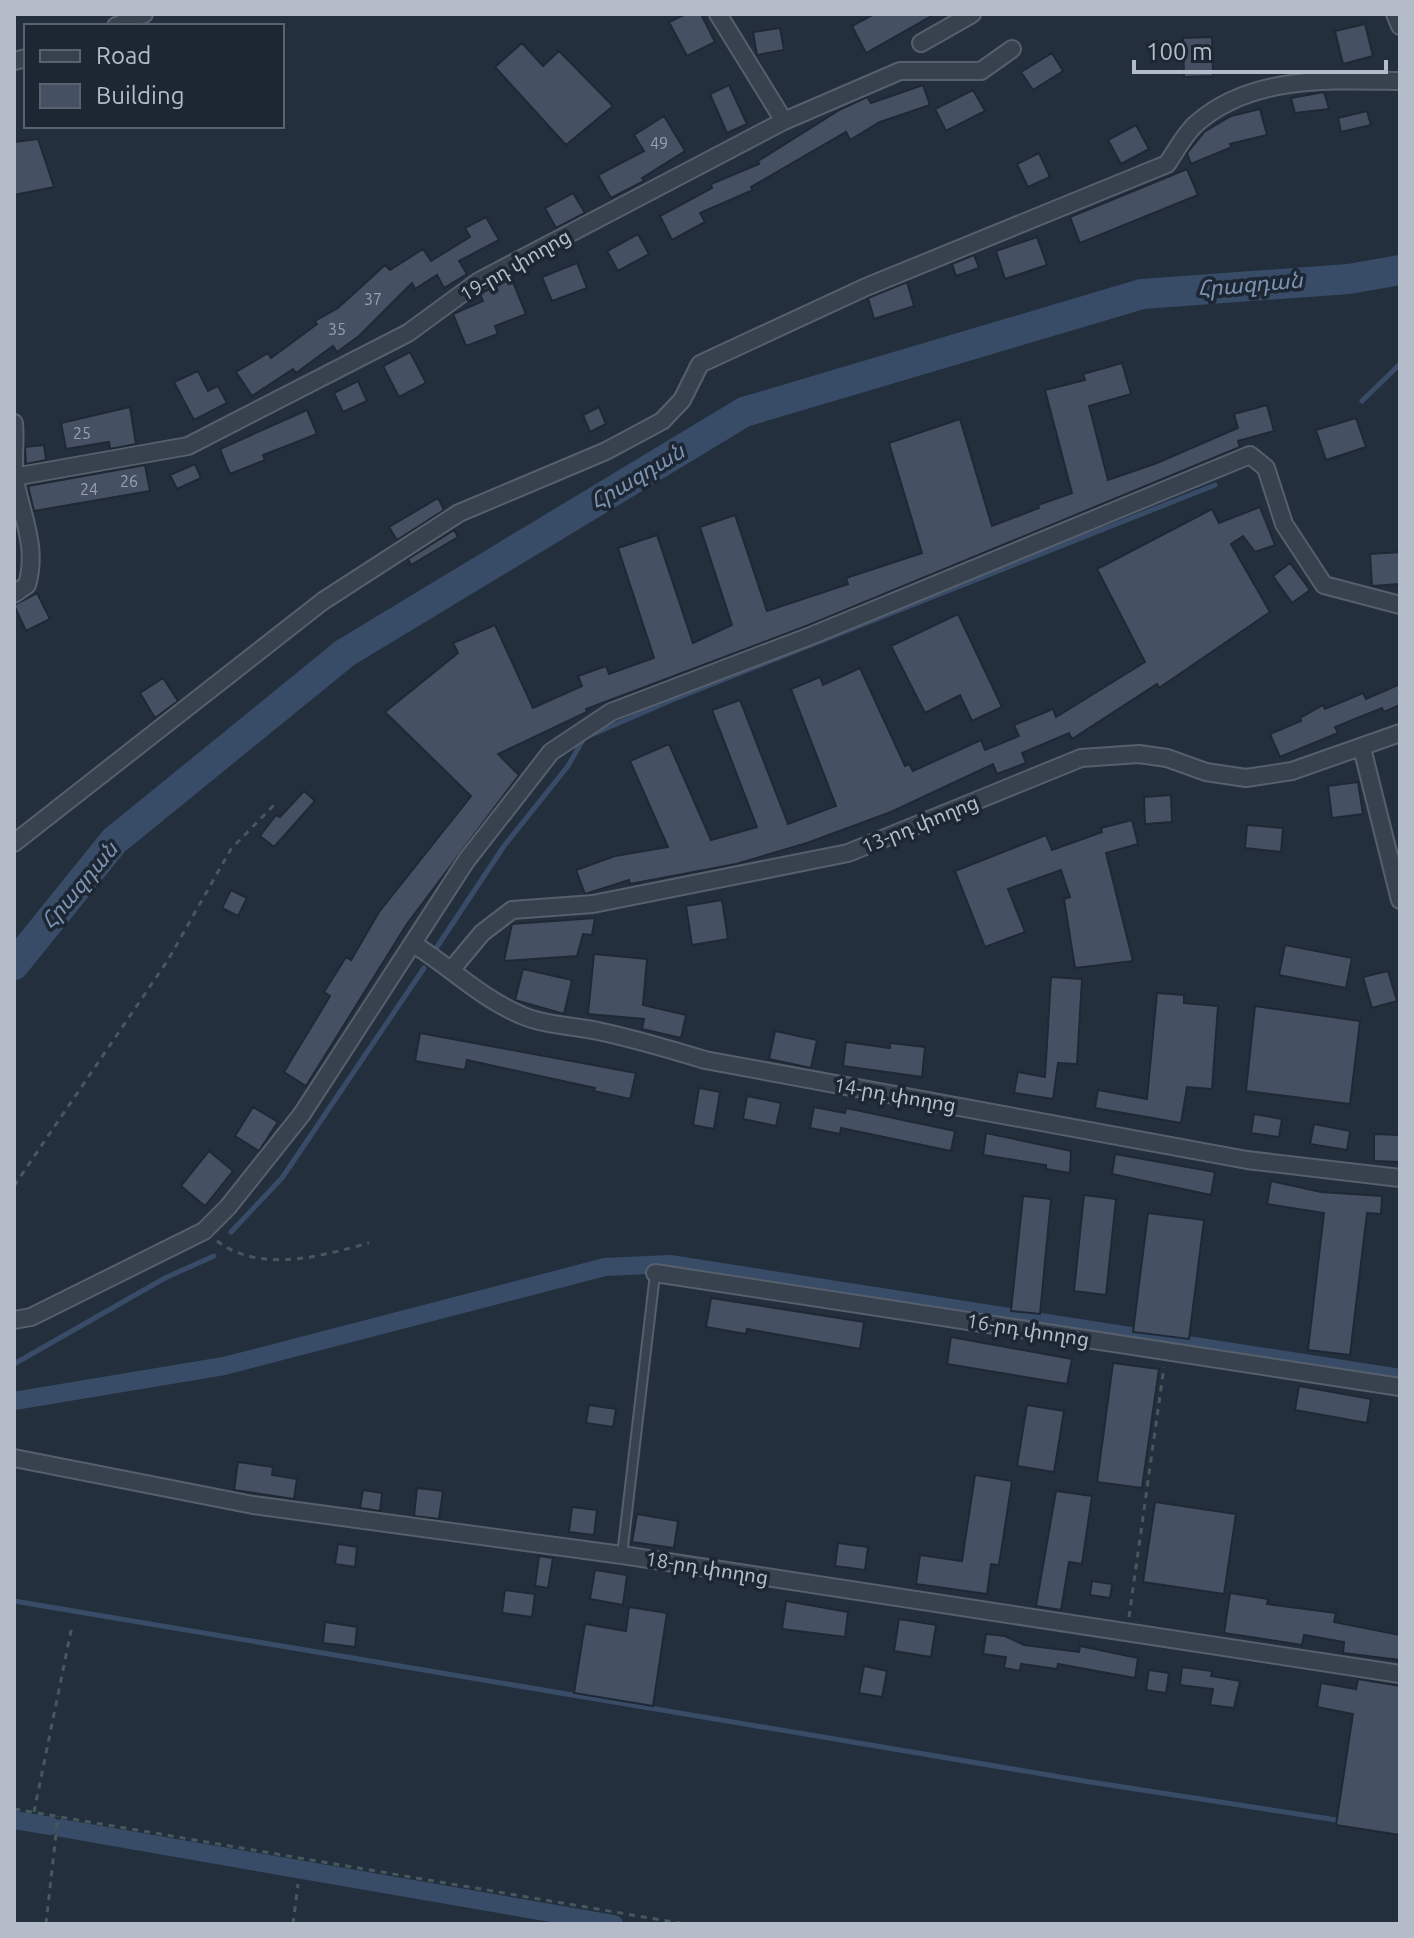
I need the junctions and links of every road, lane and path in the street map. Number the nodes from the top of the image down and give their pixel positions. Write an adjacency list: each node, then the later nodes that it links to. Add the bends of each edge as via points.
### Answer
1 (144, 14): 5 (street)
2 (718, 14): 10 (street)
3 (972, 14): 7 (street)
4 (1395, 14): 6 (street)
5 (121, 24)
6 (1400, 26)
7 (921, 43)
8 (1012, 49): 10 (street, 19-րդ փողոց, via 981,71 900,71)
9 (1400, 81): 18 (street, via 1323,80 1242,93 1195,124 1167,164 866,287 700,364 682,400 662,421 606,451 459,513 363,574)
10 (784, 121): 12 (street, 19-րդ փողոց, via 479,281 408,333 188,446)
11 (14, 423): 12 (street)
12 (14, 477): 13 (street, via 31,540 32,568 27,585)
13 (14, 594)
14 (1400, 605): 20 (street, via 1324,585 1284,524 1266,468 1250,455 611,712 551,752 466,861)
15 (1400, 733): 16 (street, 13-րդ փողոց)
16 (1362, 748): 19 (street); 21 (street, 13-րդ փողոց, via 1292,771 1246,778 1139,754 1081,758 848,853 593,904 512,910 482,933)
17 (275, 804): 23 (path, via 231,849 168,960)
18 (14, 843)
19 (1400, 900)
20 (415, 945): 21 (street, 14-րդ փողոց); 24 (street, via 302,1114)
21 (452, 969): 22 (street, 14-րդ փողոց, via 480,993 523,1016 643,1040 705,1060 1247,1160)
22 (1400, 1178)
23 (14, 1186)
24 (204, 1231): 25 (path, via 228,1249 268,1260 311,1258); 27 (street, via 31,1317)
25 (369, 1243)
26 (655, 1273): 28 (street, 16-րդ փողոց); 31 (lane)
27 (14, 1320)
28 (1166, 1352): 29 (street, 16-րդ փողոց); 33 (path)
29 (1400, 1387)
30 (14, 1458): 31 (street, 18-րդ փողոց, via 253,1505)
31 (622, 1555): 33 (street, 18-րդ փողոց)
32 (72, 1626): 36 (path)
33 (1127, 1632): 34 (street, 18-րդ փողոց)
34 (1400, 1674)
35 (14, 1809): 36 (path)
36 (34, 1812): 37 (path)
37 (58, 1816): 39 (path); 41 (path)
38 (298, 1884): 40 (path)
39 (46, 1924)
40 (293, 1924)
41 (685, 1924)

